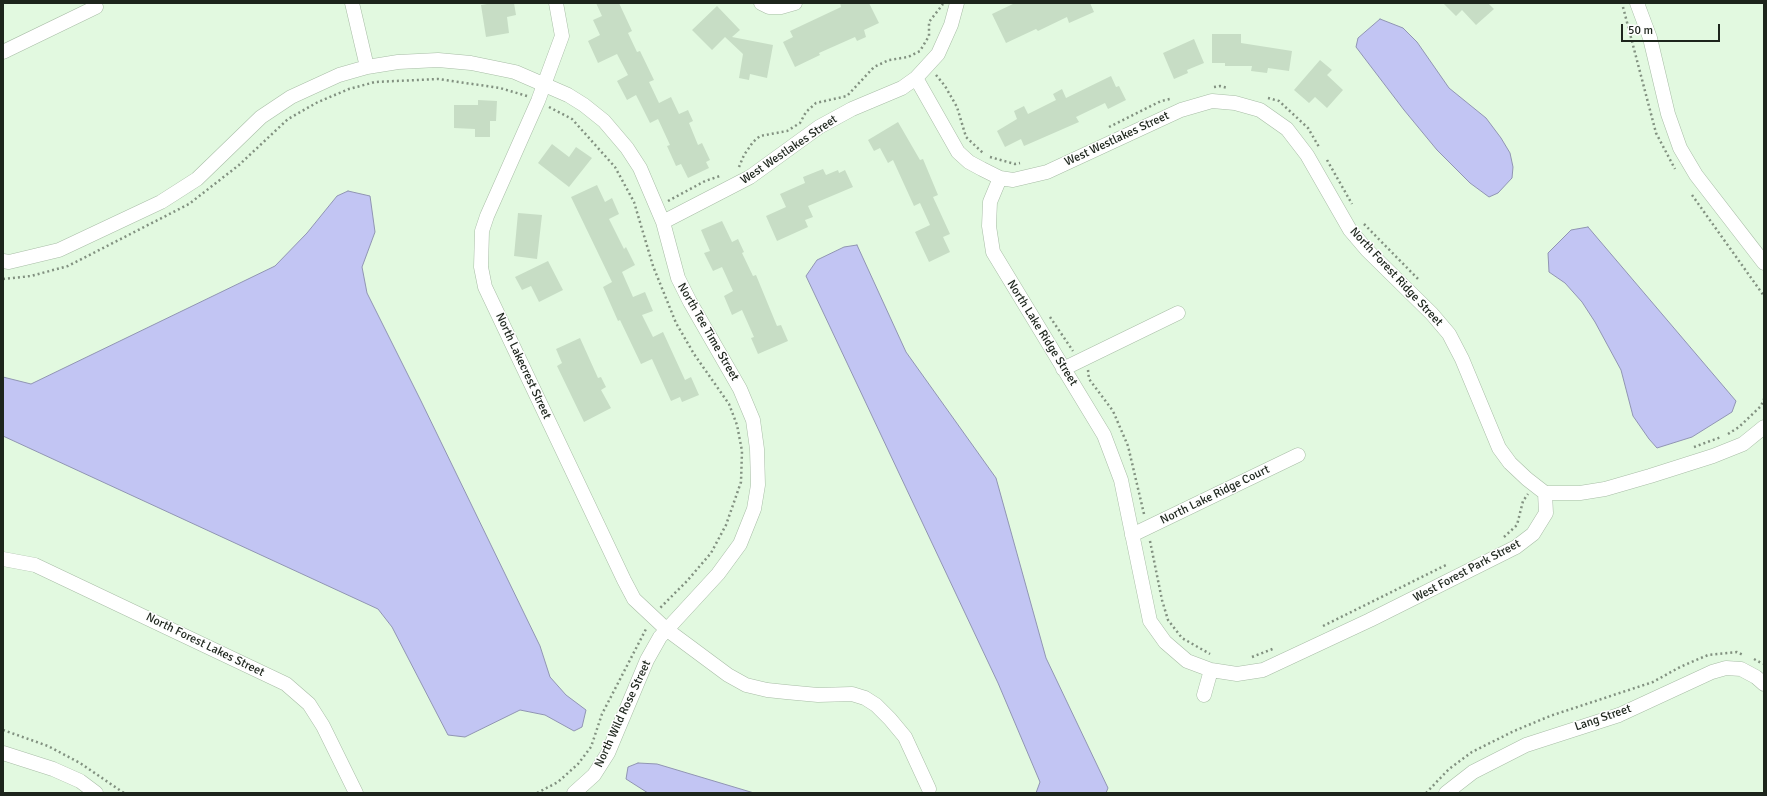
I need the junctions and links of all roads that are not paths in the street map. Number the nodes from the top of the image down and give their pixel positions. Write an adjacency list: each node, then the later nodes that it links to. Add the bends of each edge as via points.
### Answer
1 (352, 3): 9 (street)
2 (556, 3): 11 (street, North Lakecrest Street, via 562,36)
3 (760, 3): 4 (street, via 769,7)
4 (795, 3)
5 (957, 3): 10 (street, via 951,25 938,54)
6 (1637, 3): 16 (street, via 1650,38 1668,114 1680,148 1696,175)
7 (96, 7): 8 (street)
8 (3, 52)
9 (367, 67): 11 (street, North Tee Time Street, via 438,60 514,72); 15 (street, North Tee Time Street, via 339,75 291,97 261,117 197,179 161,202 58,250 9,262)
10 (916, 78): 13 (street, via 958,152 969,162); 14 (street, West Westlakes Street, via 902,88 819,127 750,177)
11 (543, 84): 14 (street, North Tee Time Street, via 584,105 604,121 640,168); 24 (street, North Lakecrest Street, via 482,231 481,267 485,286 624,580 634,599)
12 (1235, 96): 13 (street, West Westlakes Street, via 1181,110 1047,172 1013,180); 21 (street, North Forest Ridge Street, via 1287,129 1307,156 1350,230 1449,334 1462,358 1499,448 1510,463)
13 (1000, 178): 18 (street, North Lake Ridge Street, via 990,202 988,226 993,252)
14 (663, 222): 24 (street, North Tee Time Street, via 678,278 740,389 753,420 758,485 754,510 740,544 718,574)
15 (3, 261)
16 (1764, 263)
17 (1178, 313): 18 (street)
18 (1064, 369): 22 (street, North Lake Ridge Street, via 1104,435 1121,480)
19 (1764, 427): 21 (street, via 1743,444 1605,489 1580,493)
20 (1298, 455): 22 (street, North Lake Ridge Court)
21 (1540, 489): 25 (street, West Forest Park Street, via 1546,512 1533,534 1516,548 1263,670 1237,674)
22 (1132, 535): 25 (street, North Lake Ridge Street, via 1150,621 1165,642 1187,661)
23 (3, 559): 31 (street, North Forest Lakes Street, via 35,565 286,684 309,704 323,726)
24 (666, 630): 29 (street, North Lakecrest Street, via 746,685 773,691 818,695 852,694 865,698 876,705 905,737); 32 (street, North Wild Rose Street, via 647,660 608,753 594,775)
25 (1213, 663): 27 (street)
26 (1764, 684): 33 (street, Lang Street, via 1741,669 1726,668 1712,672 1619,715 1526,745 1472,772)
27 (1204, 695)
28 (3, 753): 30 (street, via 53,769 80,781)
29 (929, 789)
30 (96, 793)
31 (356, 793)
32 (574, 793)
33 (1446, 793)

